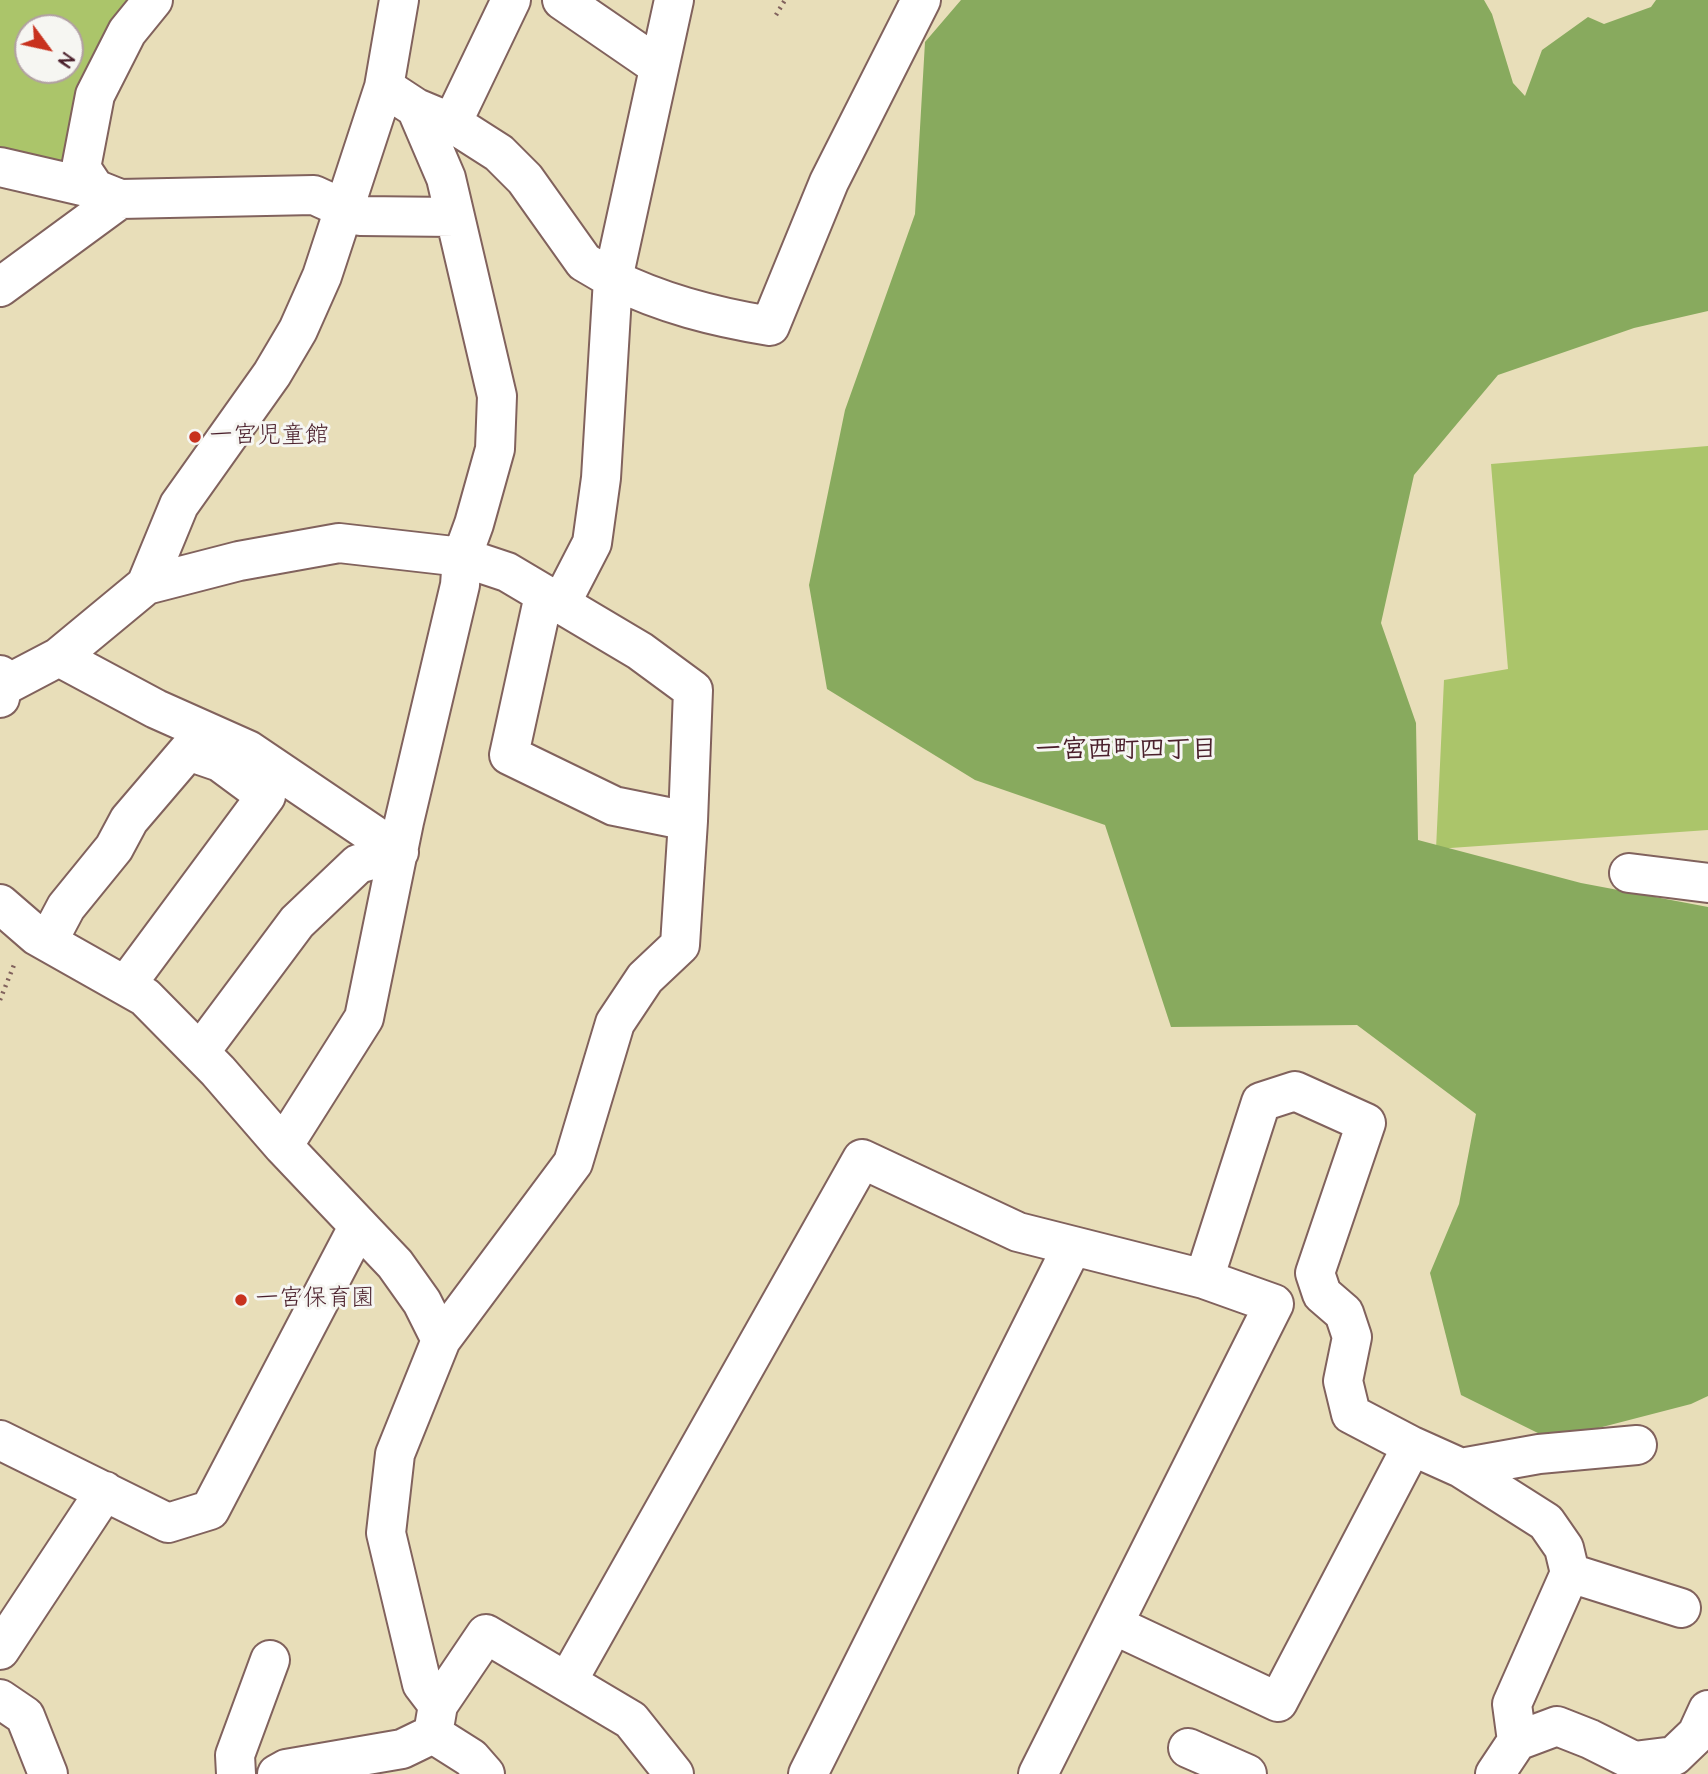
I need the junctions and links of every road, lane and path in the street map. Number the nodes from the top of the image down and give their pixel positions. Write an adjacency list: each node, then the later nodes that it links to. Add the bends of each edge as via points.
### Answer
1 (153, 0): 14 (street, via 127,32 95,95 81,168)
2 (399, 0): 10 (street)
3 (511, 0): 12 (street)
4 (562, 0): 9 (street)
5 (674, 0): 9 (street)
6 (785, 0): 8 (path)
7 (921, 0): 17 (street, via 829,182 770,326 711,316)
8 (776, 15)
9 (658, 66): 17 (street)
10 (384, 87): 11 (street); 15 (street)
11 (415, 108): 12 (street); 16 (street, via 446,178)
12 (452, 123): 17 (street, via 499,153 525,179 584,262)
13 (0, 167): 14 (street)
14 (107, 194): 15 (street, via 314,195); 18 (street)
15 (344, 208): 16 (street, via 360,216); 20 (street, via 323,276 298,330 179,505)
16 (456, 217): 19 (street, via 497,396 495,449)
17 (613, 279): 21 (street, via 601,478 592,543)
18 (0, 288)
19 (462, 558): 20 (street, via 340,543 239,561); 21 (street, via 507,572); 27 (street, via 460,585 404,822)
20 (146, 585): 22 (street)
21 (552, 600): 25 (street, via 640,651 693,690); 25 (street, via 509,755 614,806)
22 (59, 657): 23 (street); 27 (street, via 156,709 248,750)
23 (1, 686)
24 (266, 796): 27 (street, via 279,796); 32 (street, via 220,762 188,751 129,820); 33 (street)
25 (688, 821): 39 (street, via 680,946 645,978 615,1023 573,1163)
26 (328, 850): 31 (street, via 330,858 295,905)
27 (385, 856): 31 (street, via 358,864); 35 (street, via 364,1018)
28 (1629, 873): 29 (street)
29 (1708, 883)
30 (0, 904): 32 (street)
31 (297, 922): 34 (street)
32 (48, 941): 33 (street)
33 (126, 985): 34 (street, via 145,996)
34 (200, 1052): 35 (street)
35 (283, 1146): 36 (street)
36 (358, 1227): 39 (street, via 396,1264); 44 (street, via 211,1510 168,1523)
37 (1072, 1247): 38 (street); 50 (street, via 1018,1232 862,1159); 61 (street)
38 (1204, 1279): 42 (street, via 1261,1102 1295,1091 1366,1123 1315,1273 1322,1294 1344,1313 1352,1337 1343,1381 1352,1414); 47 (street, via 1274,1304)
39 (441, 1340): 53 (street, via 395,1454 386,1533)
40 (0, 1440): 44 (street)
41 (1637, 1445): 43 (street, via 1539,1454)
42 (1412, 1447): 43 (street); 47 (street, via 1278,1702)
43 (1461, 1468): 45 (street, via 1546,1522 1563,1548)
44 (105, 1491): 48 (street)
45 (1570, 1573): 46 (street); 54 (street, via 1512,1704)
46 (1681, 1608)
47 (1114, 1625): 62 (street)
48 (0, 1650)
49 (270, 1660): 57 (street, via 235,1755)
50 (567, 1682): 53 (street, via 486,1634); 60 (street, via 631,1720)
51 (0, 1699): 56 (street, via 25,1716)
52 (1708, 1710): 54 (street, via 1697,1734 1674,1756 1634,1760 1557,1726)
53 (435, 1720): 58 (street, via 402,1749); 59 (street)
54 (1517, 1741): 64 (street)
55 (1188, 1748): 63 (street)
56 (48, 1774)
57 (236, 1774)
58 (277, 1774)
59 (485, 1774)
60 (674, 1774)
61 (808, 1774)
62 (1038, 1774)
63 (1247, 1774)
64 (1495, 1774)

